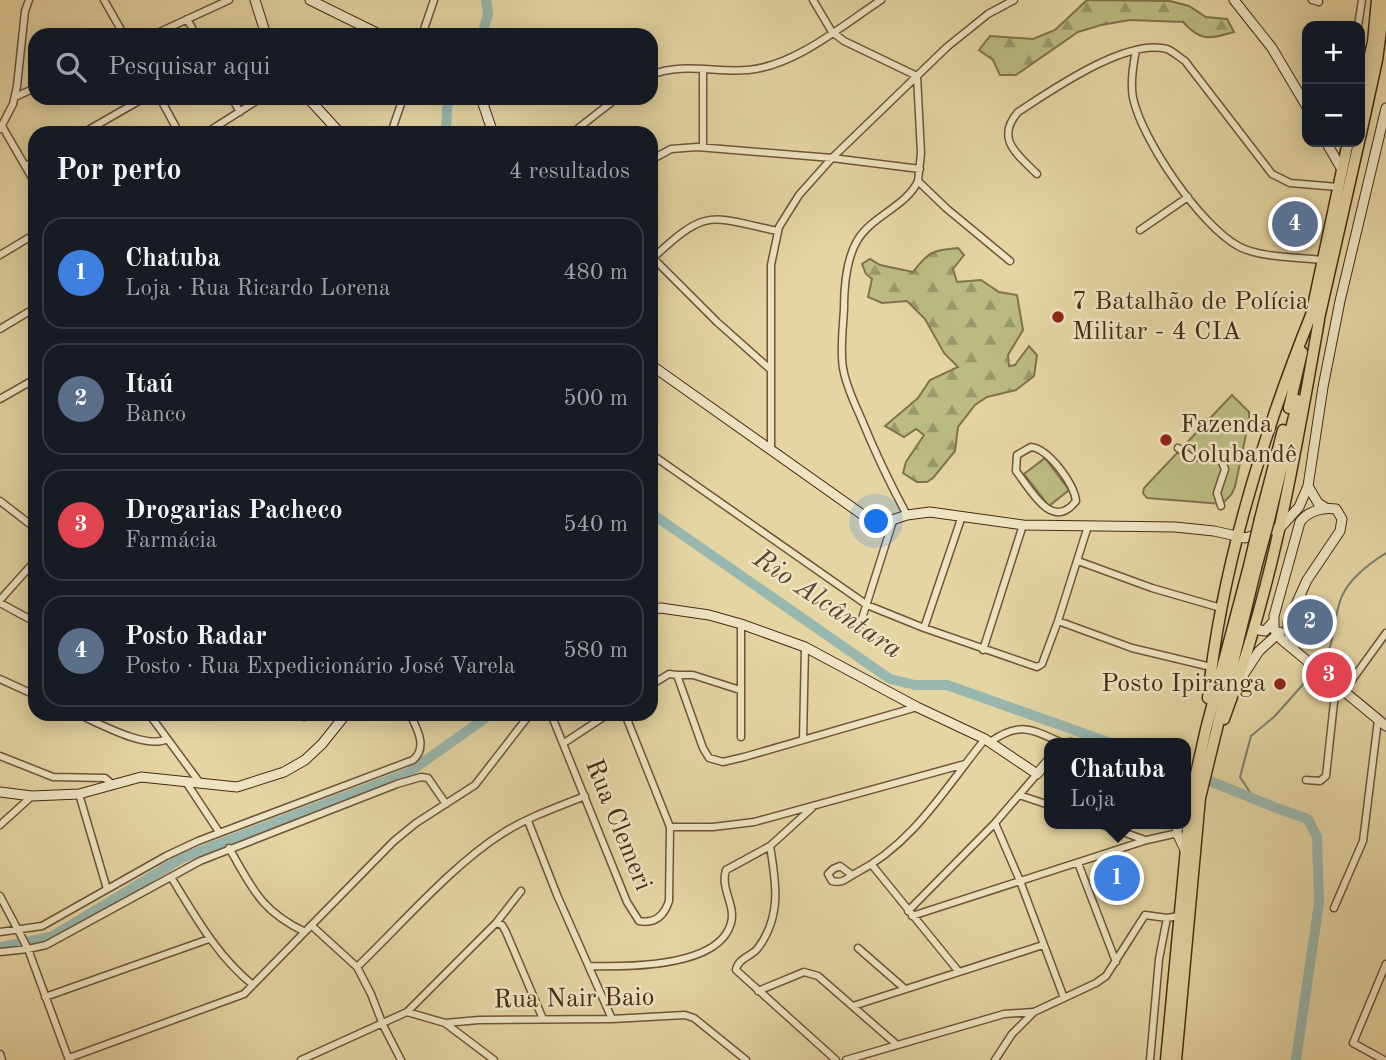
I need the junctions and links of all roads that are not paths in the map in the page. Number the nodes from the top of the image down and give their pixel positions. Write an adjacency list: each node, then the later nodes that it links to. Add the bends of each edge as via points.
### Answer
1 (29, 0): 29 (street)
2 (104, 0): 16 (street)
3 (229, 0): 14 (street)
4 (255, 0): 19 (street)
5 (310, 0): 20 (street)
6 (434, 0): 21 (street)
7 (813, 0): 22 (street)
8 (881, 0): 22 (street)
9 (1013, 0): 26 (street, via 947,47)
10 (1234, 0): 30 (street, via 1272,48)
11 (1362, 0): 15 (street)
12 (1377, 0): 27 (highway)
13 (1385, 0): 41 (highway)
14 (187, 19): 17 (street); 18 (street)
15 (1359, 21)
16 (120, 28)
17 (168, 28)
18 (192, 28)
19 (263, 28)
20 (367, 28)
21 (424, 28)
22 (832, 32): 24 (street, via 780,63 747,70); 26 (street)
23 (1136, 50): 62 (street, via 1080,75 1010,121 1010,143); 64 (street, via 1168,50 1185,61 1280,180); 65 (street, via 1132,94 1138,116)
24 (703, 69): 25 (street); 51 (street)
25 (658, 73)
26 (917, 76): 56 (street); 59 (street)
27 (1363, 84)
28 (28, 91): 29 (street)
29 (15, 97): 50 (street)
30 (1302, 99)
31 (132, 105): 43 (street)
32 (164, 105): 44 (street)
33 (236, 105): 40 (street)
34 (250, 105): 40 (street)
35 (314, 105): 46 (street)
36 (401, 105): 47 (street)
37 (483, 105): 48 (street)
38 (608, 105): 49 (street)
39 (1386, 108): 42 (street)
40 (240, 112): 45 (street)
41 (1365, 113)
42 (1383, 124): 85 (street, via 1340,301)
43 (95, 126)
44 (174, 126)
45 (217, 126)
46 (333, 126)
47 (393, 126)
48 (491, 126)
49 (581, 126)
50 (1, 127): 58 (street)
51 (703, 147): 55 (street, via 671,149); 56 (street)
52 (1329, 147): 60 (street)
53 (1346, 147): 60 (highway)
54 (1357, 147): 75 (highway)
55 (658, 156)
56 (832, 158): 59 (street); 67 (street, via 799,195)
57 (28, 164): 58 (street)
58 (25, 166): 61 (street)
59 (920, 169): 63 (street)
60 (1341, 169): 64 (highway)
61 (28, 171)
62 (1037, 174)
63 (918, 181): 72 (street); 89 (street, via 857,240 844,291 842,364 848,388)
64 (1338, 187): 71 (highway)
65 (1188, 197): 66 (street); 71 (street, via 1237,246 1256,253)
66 (1140, 230)
67 (777, 231): 69 (street, via 706,219 685,229); 77 (street, via 771,265)
68 (28, 238): 70 (street)
69 (658, 252)
70 (0, 255)
71 (1323, 260): 75 (highway)
72 (1010, 261)
73 (658, 263): 77 (street)
74 (28, 312): 76 (street)
75 (1315, 317): 91 (highway, via 1279,395); 96 (highway); 104 (highway, bridge)
76 (0, 329)
77 (770, 369): 82 (street)
78 (658, 370): 82 (street)
79 (28, 383): 80 (street)
80 (0, 400)
81 (1178, 448): 87 (street, via 1192,458 1219,456 1225,469 1217,493)
82 (771, 449): 92 (street, via 870,520)
83 (1048, 454): 83 (street, via 1075,491 1076,501 1061,513 1044,506 1016,471 1017,455 1023,450 1040,448)
84 (658, 459): 107 (street)
85 (1308, 486): 88 (street); 96 (street, via 1299,507)
86 (0, 501): 93 (street)
87 (1221, 506)
88 (1325, 508): 99 (street, via 1304,517); 113 (street, via 1339,512 1340,531 1307,580)
89 (908, 515): 90 (street); 92 (street)
90 (962, 516): 94 (street); 117 (street)
91 (1244, 516): 97 (highway); 98 (highway)
92 (893, 521): 107 (street)
93 (28, 523)
94 (1023, 525): 95 (street); 122 (street)
95 (1088, 526): 98 (street, via 1174,527); 101 (street)
96 (1281, 527): 97 (street); 99 (street); 103 (highway)
97 (1263, 534): 98 (street)
98 (1242, 538): 100 (street); 102 (highway)
99 (1296, 540): 112 (street)
100 (1258, 548): 102 (highway, via 1245,549); 103 (street)
101 (1078, 561): 109 (street); 111 (street)
102 (1232, 562): 109 (highway)
103 (1271, 566): 115 (highway)
104 (1253, 567): 142 (highway); 149 (highway)
105 (28, 569): 106 (street)
106 (0, 601): 110 (street)
107 (867, 605): 116 (street); 117 (street)
108 (658, 608): 114 (street)
109 (1223, 608): 123 (highway)
110 (28, 618)
111 (1059, 621): 122 (street, via 1037,667); 123 (street, via 1146,652)
112 (1273, 622): 113 (street, via 1280,626); 115 (street, via 1265,631); 119 (street)
113 (1288, 622): 119 (street); 121 (street)
114 (741, 624): 120 (street); 129 (street)
115 (1255, 626): 127 (highway)
116 (859, 628)
117 (924, 628): 122 (street)
118 (1386, 633): 130 (street)
119 (1277, 635): 121 (street); 127 (street, via 1259,651)
120 (805, 647): 132 (street); 146 (street)
121 (1293, 647): 128 (street)
122 (984, 650)
123 (1211, 667): 142 (highway)
124 (677, 675): 126 (street); 129 (street, via 693,675); 146 (street, via 709,758 723,762)
125 (0, 679): 131 (street)
126 (658, 681)
127 (1237, 684): 149 (highway)
128 (1336, 684): 130 (street); 154 (street, via 1326,776 1320,781)
129 (740, 690): 143 (street)
130 (1344, 691): 141 (street)
131 (28, 692)
132 (917, 707): 146 (street); 147 (street)
133 (95, 721): 145 (street, via 137,738 158,743)
134 (154, 721): 145 (street)
135 (340, 721): 157 (street, via 320,747 284,772 237,787)
136 (413, 721): 174 (street, via 421,744 413,760)
137 (525, 721): 164 (street, via 480,781)
138 (554, 721): 148 (street, Rua Clemeri)
139 (597, 721): 148 (street)
140 (628, 721): 171 (street)
141 (1382, 723): 186 (street, via 1363,841)
142 (1206, 729): 149 (highway)
143 (741, 737)
144 (1049, 738): 147 (street, via 1023,728)
145 (167, 739): 157 (street)
146 (803, 740)
147 (987, 741): 151 (street); 153 (street)
148 (564, 743): 162 (street, Rua Clemeri)
149 (1206, 754): 163 (highway)
150 (0, 756): 156 (street, via 47,776 105,778)
151 (965, 764): 166 (street); 179 (street, via 908,836)
152 (1044, 766): 153 (street)
153 (1037, 774): 160 (street)
154 (1306, 780)
155 (186, 782): 156 (street, via 141,778); 157 (street); 174 (street)
156 (112, 784): 159 (street)
157 (200, 784)
158 (0, 792): 161 (street)
159 (79, 794): 161 (street); 183 (street)
160 (1019, 795): 165 (street); 169 (street)
161 (32, 796): 170 (street)
162 (585, 796): 168 (street); 171 (street, Rua Clemeri, via 639,921 658,919 666,912)
163 (1195, 797): 167 (highway); 232 (highway)
164 (446, 804): 177 (street, via 431,780 421,777); 191 (street, via 394,841)
165 (1044, 804)
166 (814, 805): 171 (street, via 754,822); 176 (street)
167 (1191, 806)
168 (528, 821): 204 (street); 205 (street, via 477,852)
169 (995, 822): 182 (street); 187 (street)
170 (0, 825)
171 (670, 827)
172 (1115, 829): 175 (street)
173 (1181, 829): 175 (street); 188 (highway, via 1185,849)
174 (219, 832): 183 (street)
175 (1147, 840): 178 (street)
176 (770, 846): 204 (street, via 726,870 724,883 732,916 726,934 713,948 652,964); 209 (street, via 775,911 760,946 737,964 737,974)
177 (229, 848): 181 (street); 193 (street, via 266,907)
178 (1078, 863): 182 (street); 201 (street)
179 (872, 865): 180 (street); 187 (street)
180 (852, 875)
181 (171, 877): 195 (street); 197 (street, via 59,939)
182 (1020, 881): 187 (street); 196 (street)
183 (107, 889): 194 (street)
184 (521, 891): 190 (street)
185 (0, 897): 194 (street)
186 (1334, 908)
187 (910, 914): 206 (street)
188 (1179, 916): 189 (street); 202 (highway)
189 (1167, 918): 200 (street); 201 (street, via 1145,915)
190 (495, 924): 213 (street); 215 (street, via 506,932)
191 (312, 926): 193 (street); 205 (street)
192 (0, 932): 194 (street)
193 (304, 932): 207 (street)
194 (21, 933): 197 (street)
195 (209, 939): 207 (street); 210 (street)
196 (1043, 945): 206 (street); 211 (street)
197 (28, 948): 199 (street); 210 (street)
198 (858, 948): 208 (street)
199 (0, 952)
200 (1159, 959): 202 (street); 230 (street)
201 (1116, 962): 211 (street, via 1096,983)
202 (1174, 962): 231 (highway)
203 (1386, 964): 233 (street, via 1354,1040)
204 (589, 966): 216 (street)
205 (357, 967): 218 (street)
206 (959, 972): 208 (street)
207 (253, 985): 221 (street, via 237,998)
208 (905, 989): 212 (street)
209 (758, 991): 212 (street, via 811,972); 227 (street)
210 (46, 997): 221 (street)
211 (1064, 999): 214 (street)
212 (853, 1006): 219 (street)
213 (407, 1012): 217 (street); 218 (street)
214 (1034, 1012): 219 (street, via 1004,1014); 229 (street)
215 (543, 1019): 216 (street, Rua Nair Baio); 217 (street, Rua Nair Baio)
216 (612, 1020): 226 (street, Rua Nair Baio, via 690,1015)
217 (445, 1023): 225 (street)
218 (383, 1025): 223 (street); 224 (street)
219 (896, 1044): 228 (street)
220 (0, 1054): 222 (street)
221 (69, 1059)
222 (2, 1060)
223 (301, 1060)
224 (401, 1060)
225 (494, 1060)
226 (746, 1060)
227 (836, 1060)
228 (846, 1060)
229 (995, 1060)
230 (1150, 1060)
231 (1166, 1060)
232 (1177, 1060)
233 (1384, 1060)

